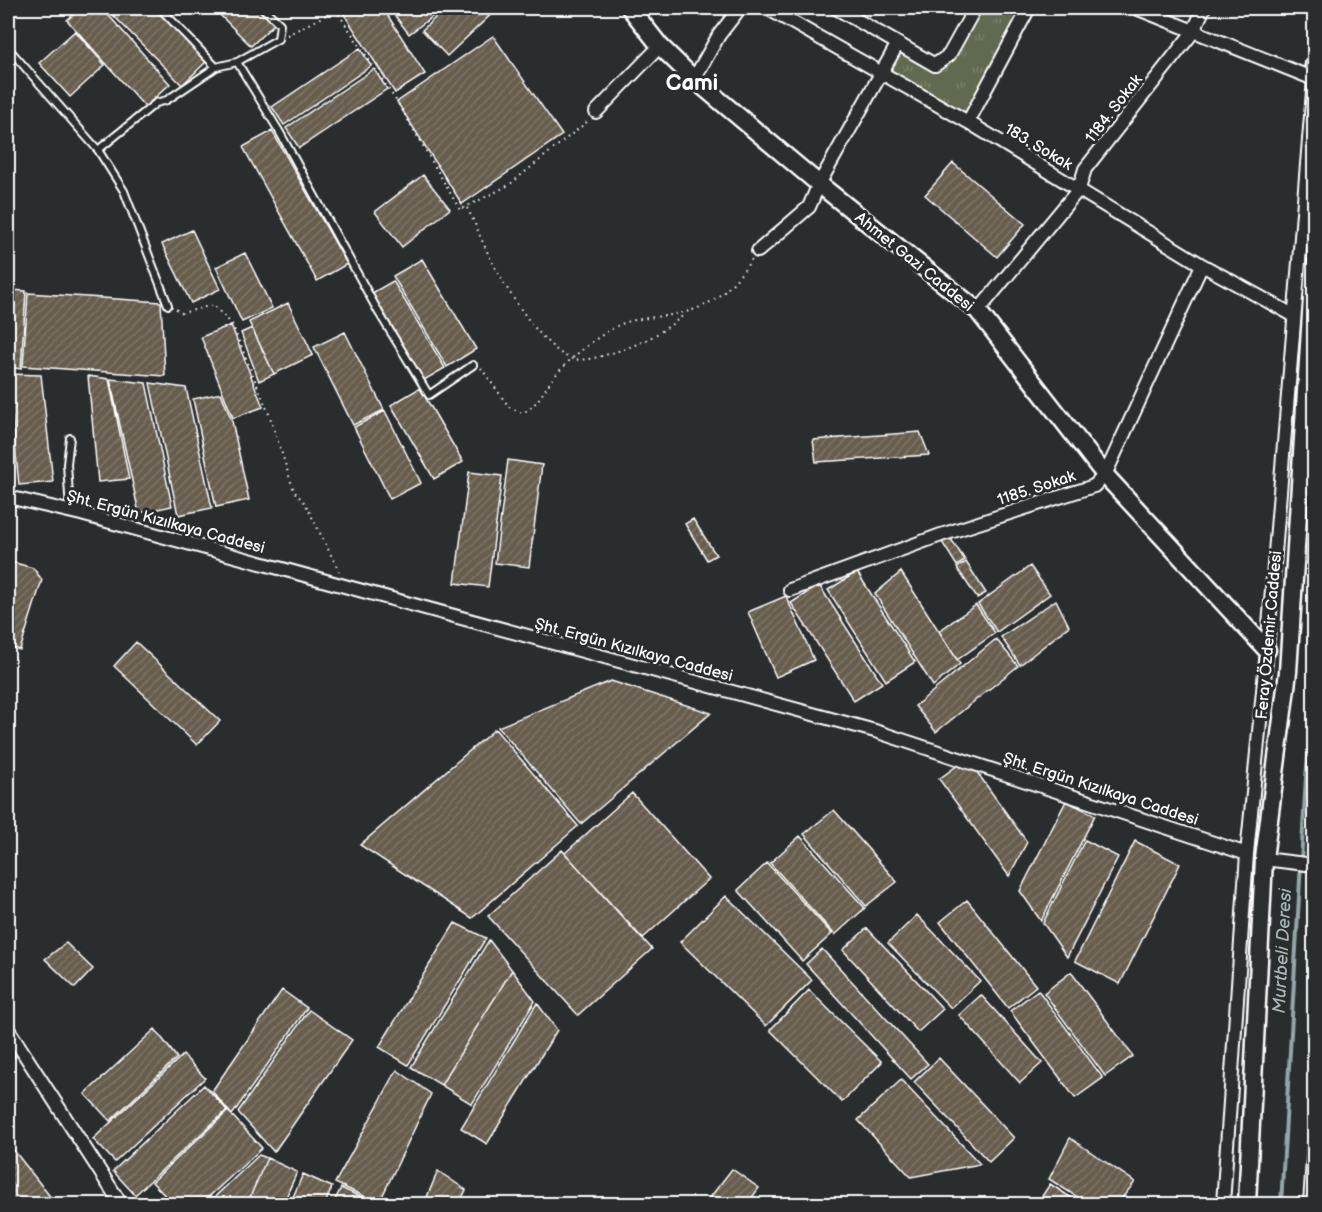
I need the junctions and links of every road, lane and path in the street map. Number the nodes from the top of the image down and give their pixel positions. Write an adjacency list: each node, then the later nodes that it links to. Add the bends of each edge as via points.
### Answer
1 (160, 8): 17 (lane)
2 (263, 8): 12 (lane, via 280,24)
3 (630, 8): 14 (street, Ahmet Gazi Caddesi)
4 (740, 8): 20 (street, via 718,35)
5 (767, 8): 18 (street, 183. Sokak)
6 (836, 8): 13 (street)
7 (975, 8): 13 (street, via 942,62 935,65)
8 (1029, 8): 22 (street)
9 (1136, 8): 11 (street)
10 (1204, 8): 11 (street, 1184. Sokak)
11 (1193, 32): 19 (street); 25 (street, 1184. Sokak, via 1085,169)
12 (278, 39): 16 (lane); 26 (path, via 336,10 401,108 450,196 460,210)
13 (897, 45): 18 (street)
14 (660, 46): 20 (street, Ahmet Gazi Caddesi); 21 (street)
15 (8, 48): 23 (lane)
16 (237, 62): 17 (lane); 35 (lane, via 429,394)
17 (216, 67): 23 (lane, via 167,100 156,103)
18 (880, 73): 22 (street, 183. Sokak); 24 (street)
19 (1314, 75): 33 (street, Feray Özdemir Caddesi)
20 (694, 79): 24 (street, Ahmet Gazi Caddesi)
21 (596, 112): 26 (path, via 509,185)
22 (968, 122): 25 (street, 183. Sokak)
23 (98, 150): 30 (lane, via 124,191)
24 (819, 184): 27 (street, via 809,207); 31 (street, Ahmet Gazi Caddesi)
25 (1079, 189): 28 (street, 183. Sokak); 31 (street, 1184. Sokak)
26 (466, 207): 34 (path, via 486,250 538,333 551,347)
27 (758, 251): 32 (path, via 717,300)
28 (1202, 265): 33 (street, 183. Sokak); 37 (street)
29 (1314, 267): 44 (street, via 1288,672)
30 (168, 305): 40 (path, via 182,313 213,305 232,324 270,414 294,491 305,503 332,554)
31 (978, 311): 37 (street, Ahmet Gazi Caddesi)
32 (685, 314): 34 (path, via 660,334 639,344 604,356); 34 (path, via 645,318 617,326)
33 (1293, 315): 42 (street, Feray Özdemir Caddesi)
34 (573, 359): 35 (path, via 555,376 533,408 522,413 509,407 483,369)
35 (473, 365)
36 (70, 438): 39 (lane)
37 (1105, 475): 41 (street, 1185. Sokak, via 1094,486 941,535); 42 (street, Ahmet Gazi Caddesi)
38 (8, 497): 39 (street, Şht. Ergün Kızılkaya Caddesi)
39 (70, 512): 40 (street, Şht. Ergün Kızılkaya Caddesi)
40 (344, 587): 43 (street, Şht. Ergün Kızılkaya Caddesi, via 875,731)
41 (790, 590)
42 (1268, 650): 43 (street, Feray Özdemir Caddesi)
43 (1247, 854): 46 (street, Feray Özdemir Caddesi)
44 (1264, 859): 45 (street); 47 (street)
45 (1313, 865)
46 (1239, 964): 47 (street); 51 (street, Feray Özdemir Caddesi)
47 (1260, 968): 52 (street)
48 (8, 1029): 50 (street)
49 (1314, 1144): 53 (street)
50 (121, 1204)
51 (1223, 1204)
52 (1246, 1204)
53 (1310, 1204)

